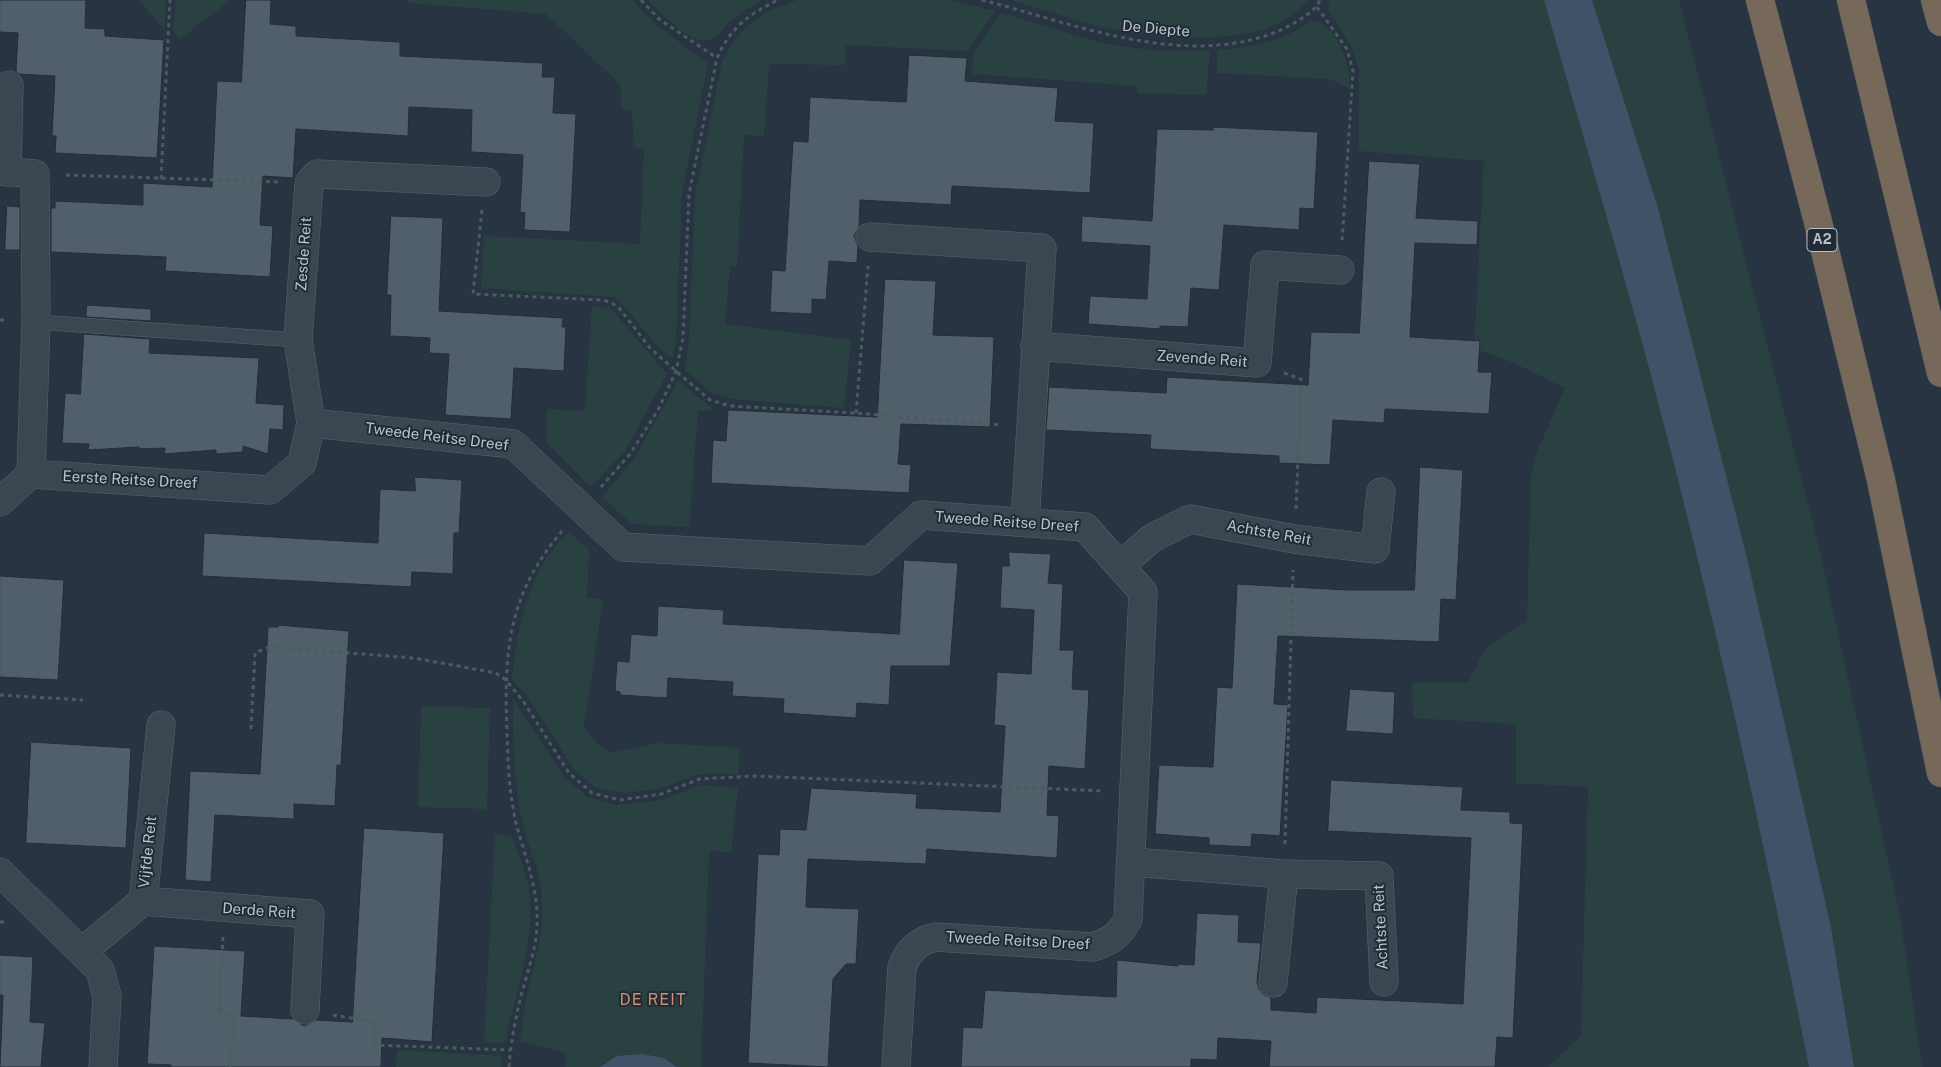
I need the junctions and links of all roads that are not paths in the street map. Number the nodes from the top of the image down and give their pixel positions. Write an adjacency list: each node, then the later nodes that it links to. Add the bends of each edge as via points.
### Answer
1 (1760, 0): 22 (highway, A2, via 1881,480)
2 (1851, 0): 13 (highway)
3 (1935, 0): 4 (highway)
4 (1941, 22)
5 (9, 85): 6 (street)
6 (4, 171): 10 (street, via 35,174)
7 (486, 182): 11 (street, Zesde Reit, via 316,174 308,184)
8 (870, 237): 12 (street, via 1042,248)
9 (1340, 270): 12 (street, Zevende Reit, via 1265,265 1256,363)
10 (36, 322): 11 (lane); 15 (street)
11 (298, 340): 14 (street, Zesde Reit)
12 (1035, 346): 19 (street)
13 (1941, 373)
14 (311, 423): 16 (street, Zesde Reit, via 302,463); 19 (street, Tweede Reitse Dreef, via 514,444 623,547 870,561 921,515)
15 (31, 474): 16 (street, Eerste Reitse Dreef); 18 (street)
16 (270, 490)
17 (1381, 492): 20 (street, Achtste Reit, via 1375,549 1190,519 1152,538)
18 (0, 502)
19 (1025, 522): 20 (street, Tweede Reitse Dreef, via 1085,526)
20 (1120, 566): 23 (street, Tweede Reitse Dreef, via 1143,592)
21 (161, 725): 26 (street, Vijfde Reit)
22 (1941, 774)
23 (1132, 862): 25 (street, Achtste Reit); 32 (street, Tweede Reitse Dreef, via 1128,919 1121,932 1110,941 1093,946 935,937 921,941 908,952 902,967)
24 (0, 872): 27 (street)
25 (1284, 874): 28 (street, Achtste Reit, via 1379,876); 29 (street)
26 (143, 901): 27 (street, Vijfde Reit); 30 (street, Derde Reit, via 310,914)
27 (83, 951): 31 (street, via 100,970 108,996)
28 (1384, 982)
29 (1273, 983)
30 (305, 1010)
31 (103, 1067)
32 (896, 1067)

